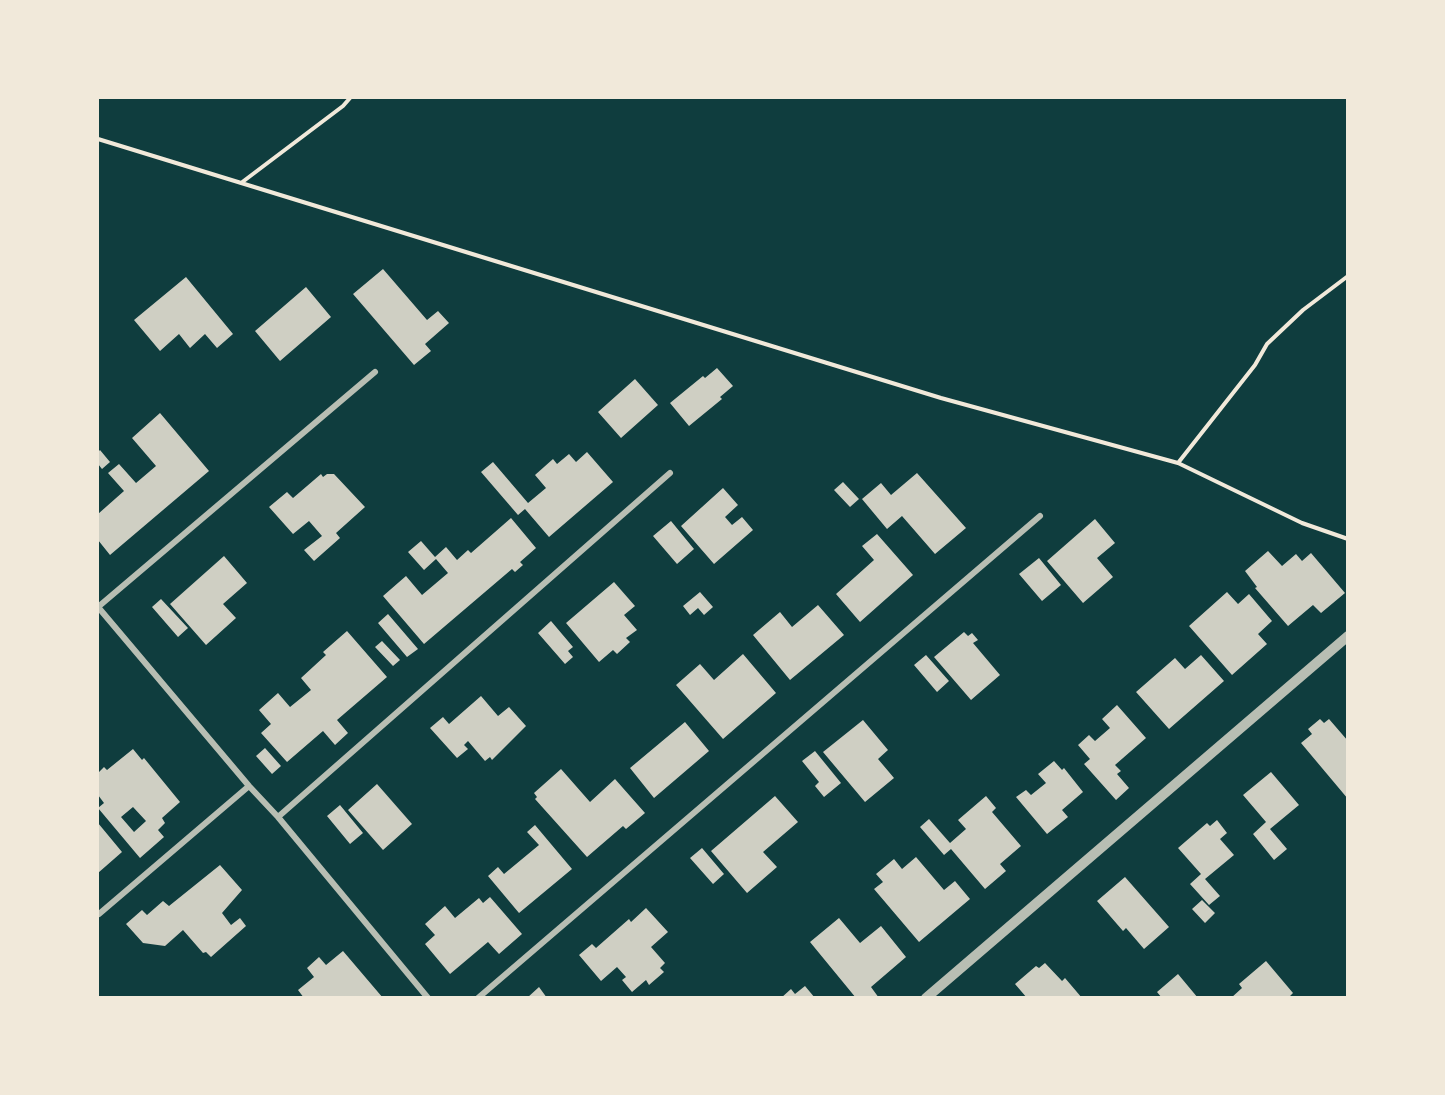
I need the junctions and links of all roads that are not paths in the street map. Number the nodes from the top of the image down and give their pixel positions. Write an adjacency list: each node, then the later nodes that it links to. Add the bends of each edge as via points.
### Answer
1 (375, 372): 4 (street)
2 (670, 473): 7 (street)
3 (1040, 516): 10 (street)
4 (98, 607): 6 (street)
5 (1347, 636): 11 (street)
6 (249, 786): 7 (street); 8 (street)
7 (278, 817): 9 (street)
8 (99, 914)
9 (428, 998)
10 (478, 998)
11 (926, 998)

